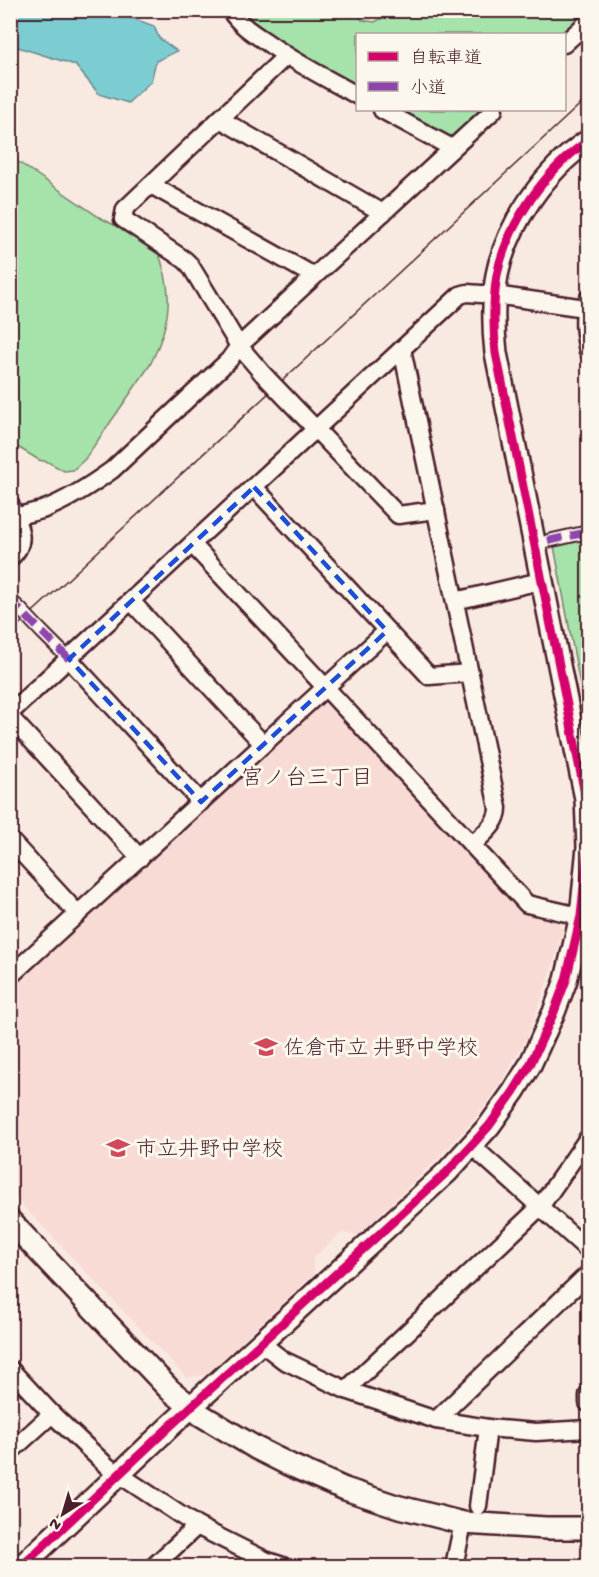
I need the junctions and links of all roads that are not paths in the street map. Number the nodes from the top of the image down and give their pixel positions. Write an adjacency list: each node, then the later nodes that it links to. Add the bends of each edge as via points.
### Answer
1 (230, 10): 4 (street, via 236,20)
2 (588, 22): 3 (street)
3 (566, 42)
4 (286, 56): 5 (street); 8 (street)
5 (356, 95)
6 (384, 111): 10 (street)
7 (493, 111): 10 (street)
8 (220, 119): 11 (street); 12 (street)
9 (588, 141): 14 (street, via 548,177 521,215 497,274)
10 (452, 148): 12 (street)
11 (151, 185): 13 (street); 16 (street, via 125,209 123,219 190,265)
12 (383, 213): 13 (street)
13 (314, 276): 16 (street)
14 (495, 295): 15 (street); 17 (street, via 460,295); 42 (street, via 496,353 586,799)
15 (587, 303): 18 (street, via 584,328)
16 (238, 346): 19 (street, bridge); 22 (street, via 229,360 112,470 43,510)
17 (402, 350): 19 (street); 21 (street)
18 (588, 351)
19 (316, 429): 20 (street); 21 (street, via 398,515)
20 (254, 487): 25 (street); 31 (street)
21 (436, 510): 30 (street)
22 (12, 513): 26 (street, via 21,540 20,548)
23 (588, 532): 24 (street)
24 (548, 541)
25 (192, 544): 29 (street); 34 (street)
26 (10, 558)
27 (532, 583): 30 (street)
28 (10, 600): 32 (street, bridge)
29 (131, 601): 32 (street); 36 (street)
30 (455, 601): 33 (street)
31 (387, 631): 33 (street, via 429,676); 34 (street)
32 (69, 659): 35 (street); 37 (street)
33 (470, 673): 39 (street, via 498,808 495,822)
34 (325, 687): 36 (street); 39 (street)
35 (10, 715): 40 (street)
36 (263, 744): 37 (street)
37 (201, 802): 40 (street)
38 (10, 840): 41 (street)
39 (472, 845): 42 (street, via 527,904)
40 (140, 858): 41 (street)
41 (78, 914): 43 (street)
42 (585, 917): 45 (street, via 566,980 530,1065)
43 (13, 970)
44 (588, 1138): 46 (street)
45 (472, 1146): 46 (street); 50 (street)
46 (540, 1208): 48 (street); 52 (street)
47 (10, 1221): 55 (street)
48 (588, 1250)
49 (588, 1274): 57 (street)
50 (261, 1343): 52 (street, via 283,1360); 55 (street)
51 (10, 1369): 56 (street)
52 (346, 1390): 57 (street)
53 (588, 1395): 54 (street)
54 (588, 1403)
55 (190, 1408): 61 (street); 63 (street, via 256,1448 345,1490)
56 (52, 1414): 60 (street); 61 (street)
57 (436, 1420): 58 (street)
58 (488, 1428): 59 (street, via 536,1432); 62 (street)
59 (588, 1429)
60 (10, 1452)
61 (119, 1475): 64 (street); 66 (street)
62 (478, 1506)
63 (463, 1523): 65 (street); 69 (street)
64 (197, 1526): 67 (street); 68 (street)
65 (588, 1528)
66 (22, 1566)
67 (154, 1566)
68 (283, 1566)
69 (454, 1566)

